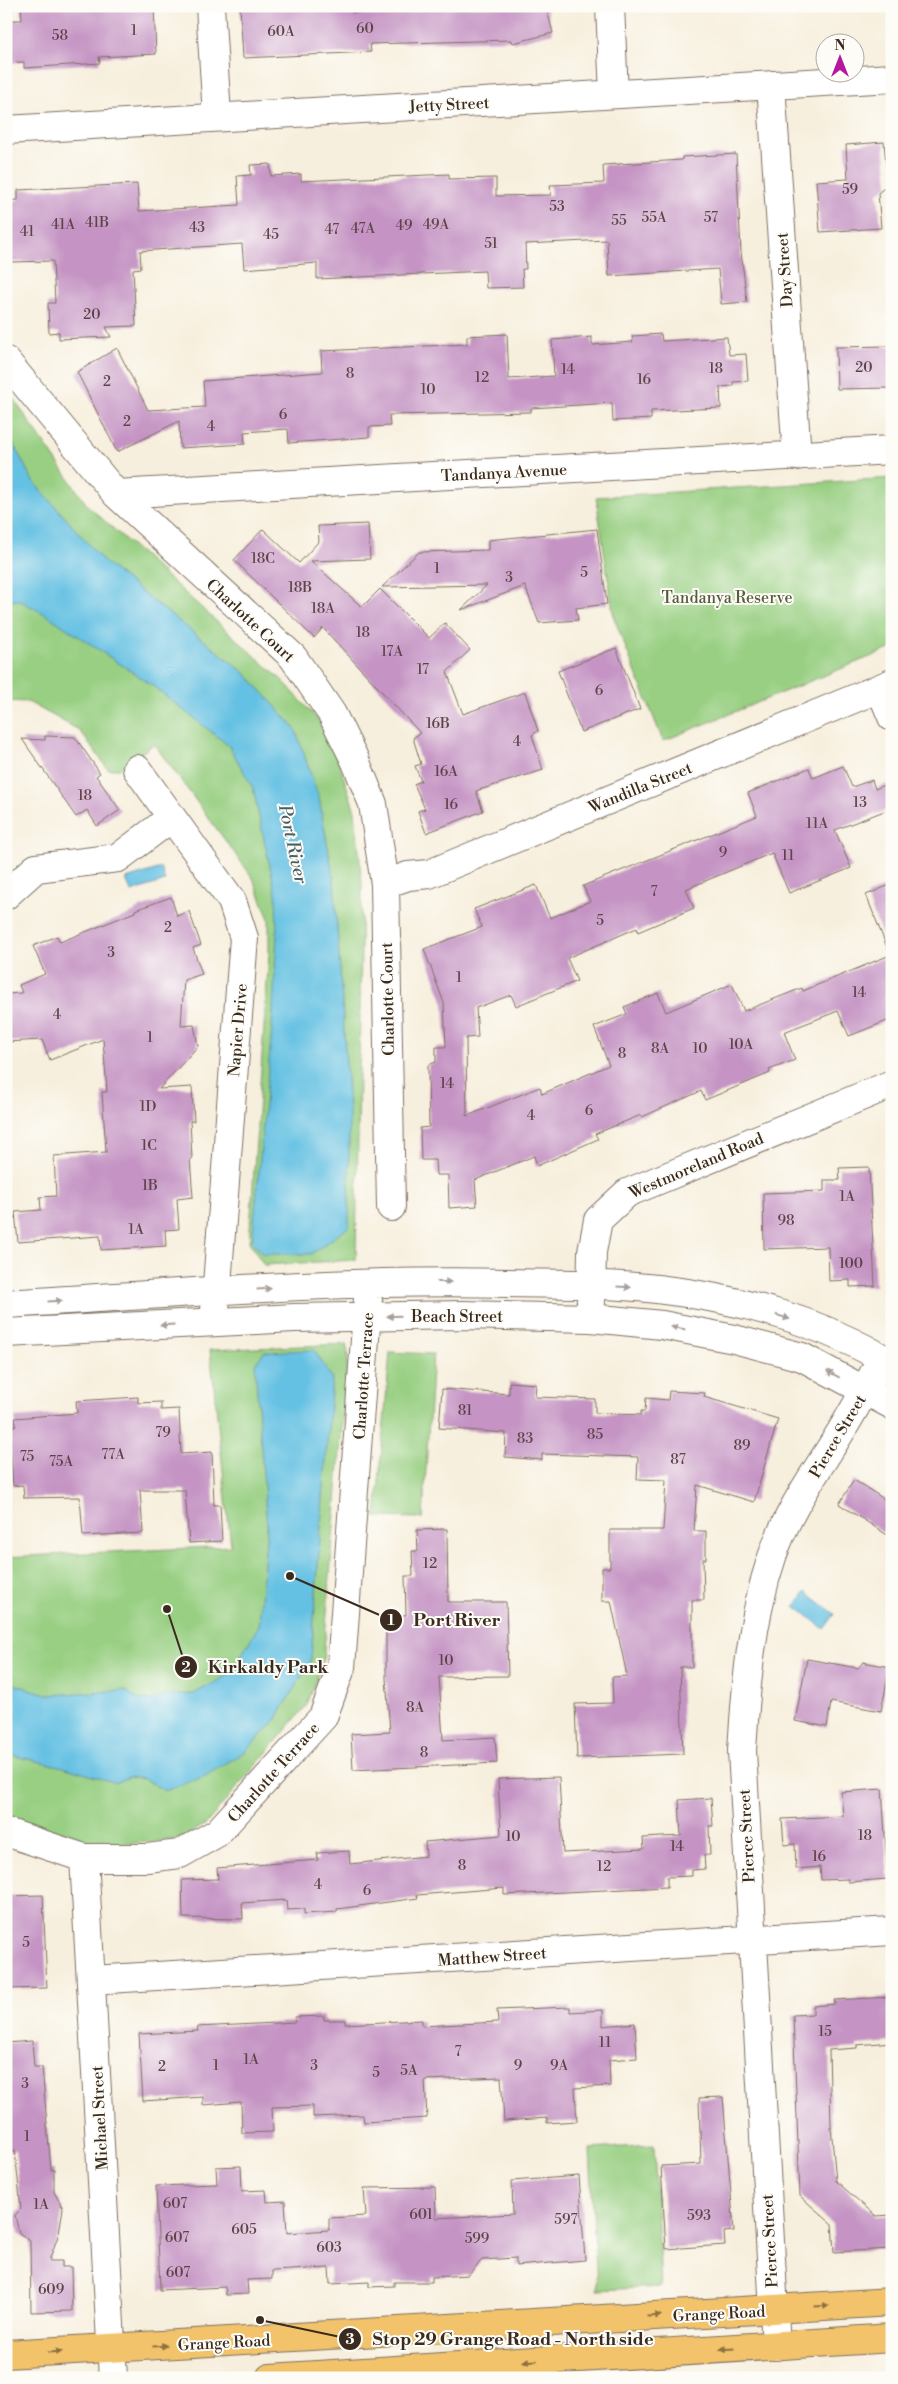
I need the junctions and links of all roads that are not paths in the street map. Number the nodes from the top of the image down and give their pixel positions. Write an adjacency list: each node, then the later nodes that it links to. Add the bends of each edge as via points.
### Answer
1 (210, 6): 6 (street)
2 (610, 6): 5 (street)
3 (892, 78): 4 (street, Jetty Street)
4 (771, 85): 5 (street, Jetty Street); 10 (street, Day Street)
5 (614, 94): 6 (street, Jetty Street)
6 (217, 116): 7 (street, Jetty Street)
7 (6, 130)
8 (6, 360): 11 (street, Charlotte Court)
9 (892, 450): 10 (street, Tandanya Avenue)
10 (797, 456): 11 (street, Tandanya Avenue)
11 (116, 494): 16 (street, Charlotte Court, via 293,657 332,714 373,804)
12 (886, 686): 13 (street); 16 (street, Wandilla Street, via 429,874 408,876)
13 (892, 717)
14 (137, 770): 15 (street, Napier Drive)
15 (171, 818): 17 (street, via 118,858 36,868); 22 (street, Napier Drive, via 232,901 244,938)
16 (385, 884): 19 (street, Charlotte Court)
17 (6, 895)
18 (892, 1084): 21 (street, Westmoreland Road, via 627,1193 598,1220 592,1252)
19 (391, 1207)
20 (368, 1283): 21 (street, Beach Street, one-way to 21); 22 (street, Beach Street, one-way to 20); 24 (street, Charlotte Terrace)
21 (592, 1285): 25 (street, Westmoreland Road); 28 (street, Beach Street, one-way to 28, via 656,1289 732,1301 823,1329)
22 (216, 1292): 23 (street, Beach Street, one-way to 22); 26 (street, Napier Drive)
23 (6, 1304)
24 (368, 1317): 25 (street, Beach Street, one-way to 24); 26 (street, Beach Street); 32 (street, Charlotte Terrace, via 341,1668 323,1717 218,1833 180,1854 147,1858)
25 (591, 1318): 29 (street, Beach Street, one-way to 25, via 802,1357 734,1339 662,1324)
26 (215, 1322): 27 (street, Beach Street, one-way to 27)
27 (6, 1333)
28 (887, 1361): 29 (street, Pierce Street)
29 (864, 1390): 30 (street, Beach Street); 34 (street, Pierce Street, via 796,1504 772,1555 757,1610 746,1683 742,1751)
30 (892, 1404)
31 (6, 1832): 32 (street, Charlotte Terrace)
32 (84, 1858): 35 (street, Michael Street)
33 (892, 1931): 34 (street, Matthew Street)
34 (752, 1940): 35 (street, Matthew Street); 37 (street, Pierce Street)
35 (92, 1980): 40 (street, Michael Street)
36 (892, 2302): 37 (main road, Grange Road, one-way to 36)
37 (773, 2309): 39 (street, Pierce Street); 40 (main road, Grange Road, one-way to 37)
38 (892, 2338): 39 (main road)
39 (776, 2346): 43 (main road, one-way to 43)
40 (112, 2349): 41 (main road, Grange Road, one-way to 40); 42 (street, Michael Street)
41 (6, 2354)
42 (113, 2378)
43 (270, 2378)

